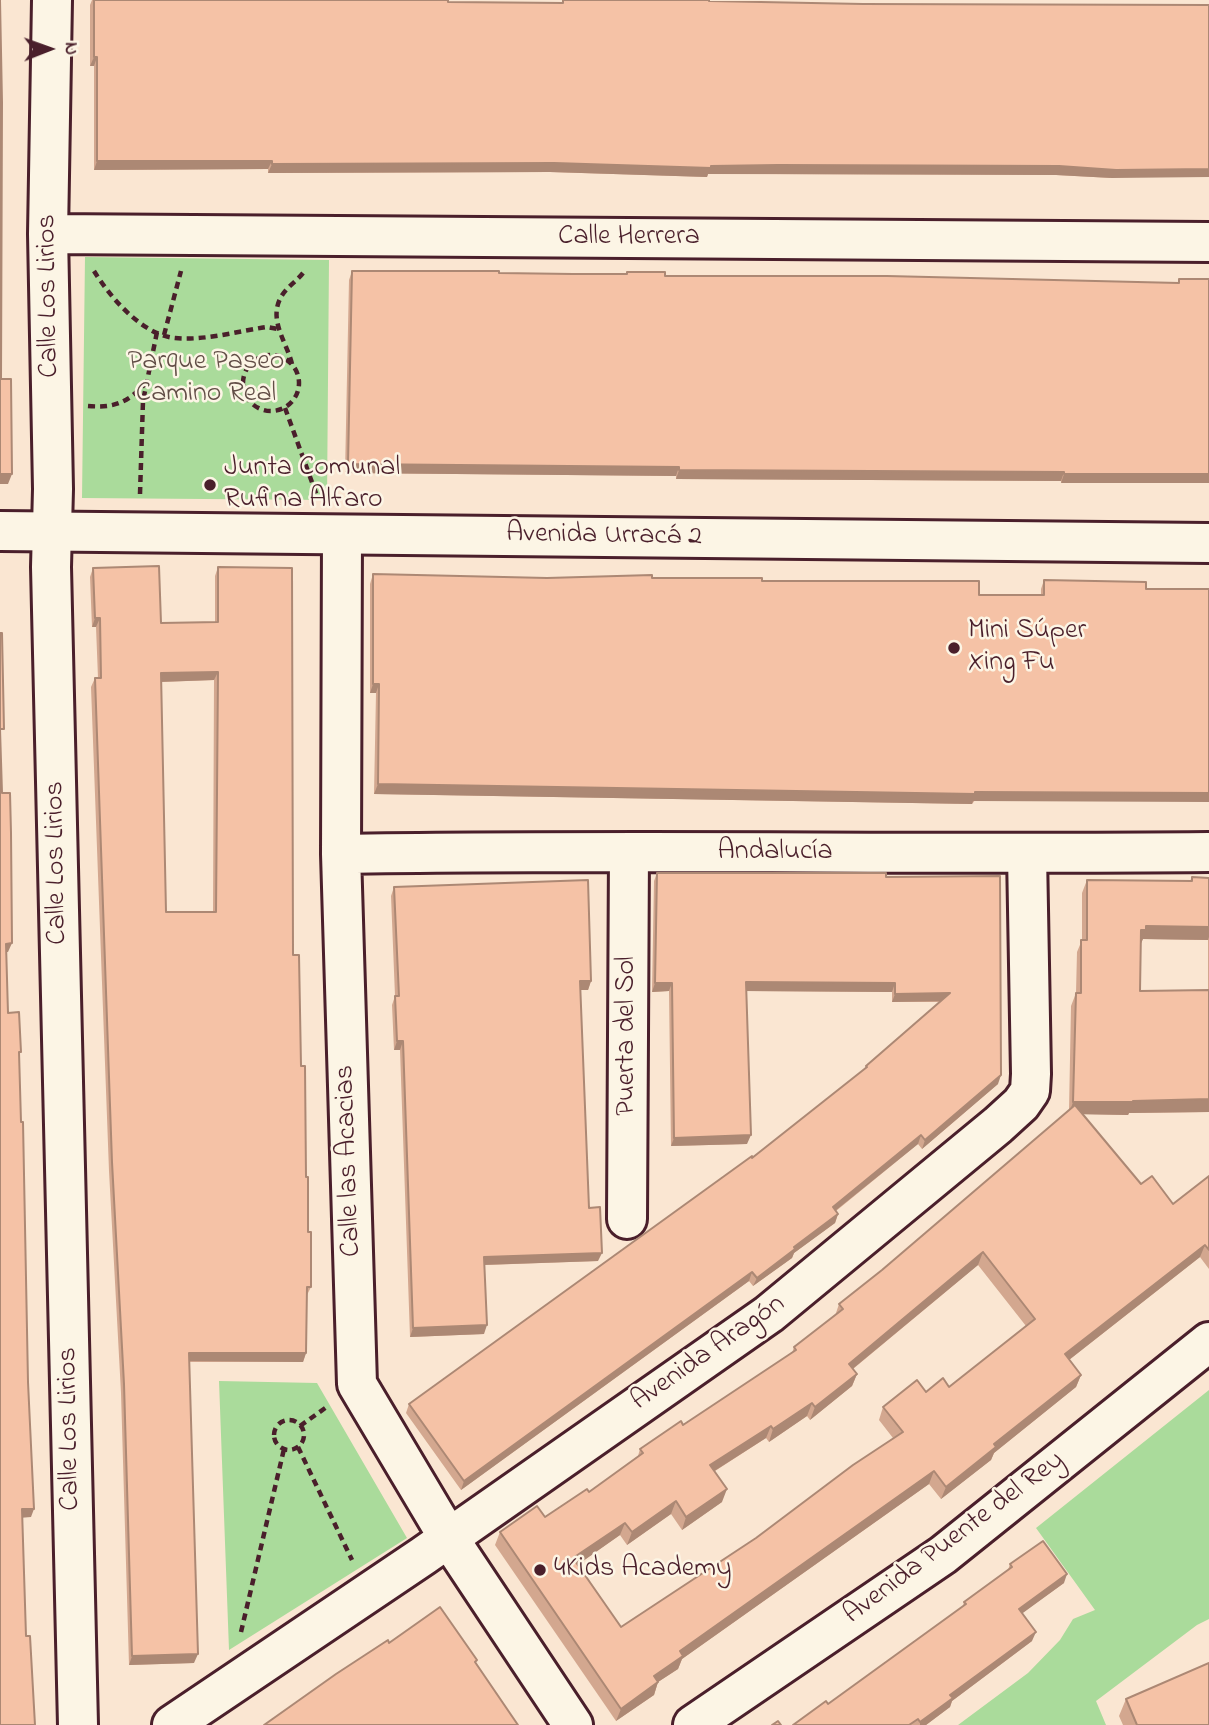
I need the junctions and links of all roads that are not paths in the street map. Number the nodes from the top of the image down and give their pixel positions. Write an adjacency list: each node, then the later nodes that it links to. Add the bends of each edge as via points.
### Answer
1 (52, 0): 2 (street, Calle Los Lirios)
2 (48, 234): 3 (street, Calle Herrera); 5 (street, Calle Los Lirios)
3 (1209, 242)
4 (0, 531): 5 (street, Avenida Urracá 2)
5 (51, 532): 6 (street, Avenida Urracá 2); 15 (street, Calle Los Lirios)
6 (342, 535): 7 (street, Avenida Urracá 2); 10 (street, Calle las Acacias)
7 (1209, 543)
8 (629, 852): 10 (street, Andalucía); 11 (street, Andalucía); 12 (street, Puerta del Sol)
9 (1209, 852): 11 (street, Andalucía)
10 (341, 854): 14 (street, Calle las Acacias, via 357,1384)
11 (1027, 854): 14 (street, Avenida Aragón, via 1031,1074 1030,1091 1021,1104 769,1314)
12 (627, 1219)
13 (1209, 1342): 18 (street, Avenida Puente del Rey, via 943,1555)
14 (448, 1537): 16 (street, Avenida Aragón); 17 (street, Calle las Acacias)
15 (78, 1725)
16 (172, 1725)
17 (573, 1725)
18 (693, 1725)

